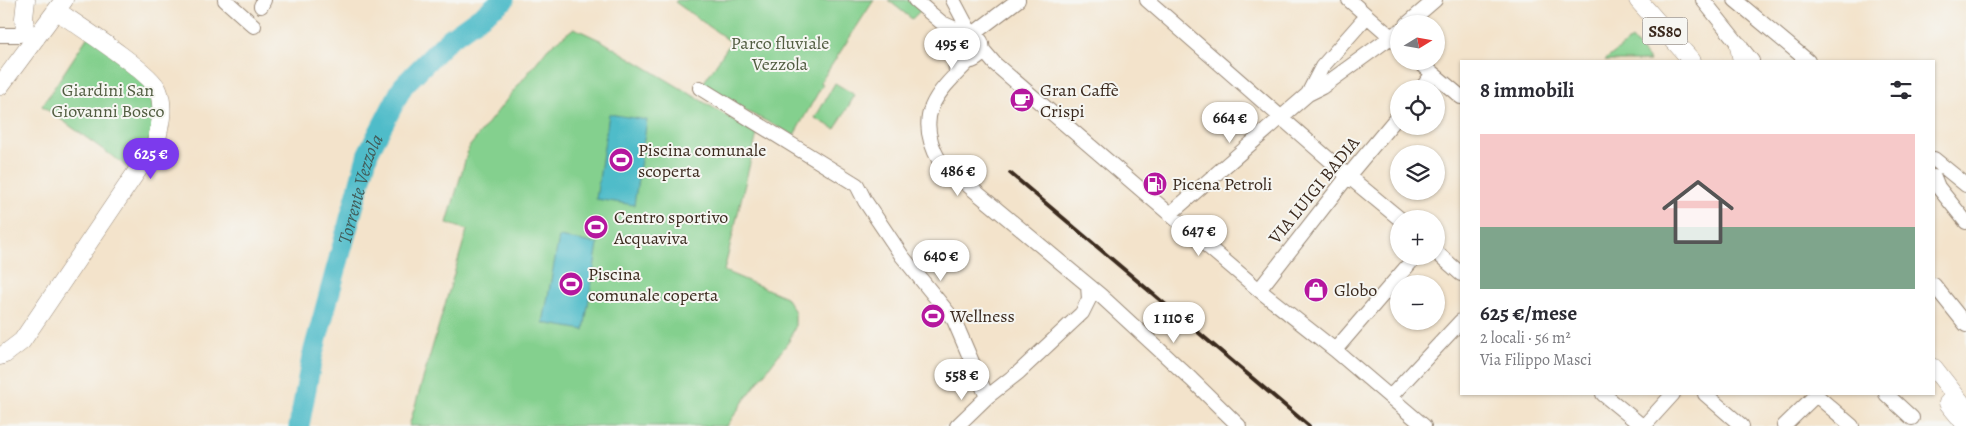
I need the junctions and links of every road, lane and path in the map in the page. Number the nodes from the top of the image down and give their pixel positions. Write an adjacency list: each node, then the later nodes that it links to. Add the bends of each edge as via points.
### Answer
1 (26, 0): 19 (main road, via 24,18)
2 (225, 0): 17 (street)
3 (915, 0): 16 (street)
4 (953, 0): 22 (street)
5 (1018, 0): 22 (street, via 997,18)
6 (1147, 0): 36 (street)
7 (1348, 0): 15 (street)
8 (1435, 0): 14 (street)
9 (1624, 0): 25 (main road, SS80)
10 (1638, 0): 26 (main road, SS80)
11 (1703, 0): 24 (street)
12 (1735, 0): 27 (street)
13 (60, 6): 19 (main road); 54 (main road, via 153,80 161,99 162,120 156,143 33,325 22,341)
14 (1418, 15)
15 (1367, 16): 18 (street); 34 (street, via 1322,67)
16 (942, 22): 22 (street); 23 (street)
17 (254, 26)
18 (1390, 33)
19 (31, 34): 20 (street); 32 (main road)
20 (0, 35)
21 (1390, 41): 34 (street)
22 (975, 45): 23 (street, via 960,37); 23 (street, via 960,58); 29 (street); 43 (street)
23 (956, 48): 29 (street)
24 (1740, 54)
25 (1676, 60)
26 (1691, 60)
27 (1807, 60)
28 (1427, 70): 30 (street)
29 (956, 74): 48 (street, via 937,96 929,112 932,149 940,162)
30 (1432, 75): 31 (street); 35 (street)
31 (1428, 80)
32 (0, 86)
33 (700, 88): 62 (street, via 857,185 902,256 954,320)
34 (1308, 94): 36 (street)
35 (1460, 96)
36 (1282, 118): 39 (street); 43 (street)
37 (1390, 126): 39 (street, VIA LUIGI BADIA)
38 (1935, 160): 41 (street)
39 (1348, 176): 42 (street); 50 (street, VIA LUIGI BADIA)
40 (1935, 180): 44 (street)
41 (1966, 185)
42 (1390, 211)
43 (1170, 214): 50 (street)
44 (1966, 222)
45 (1445, 260): 47 (street)
46 (1408, 265): 53 (street)
47 (1460, 273)
48 (1088, 286): 62 (street, via 1089,299 1082,313); 68 (street)
49 (1935, 286): 52 (street)
50 (1259, 290): 53 (street)
51 (1460, 322): 63 (street)
52 (1966, 325)
53 (1335, 350): 63 (street)
54 (0, 356)
55 (1935, 369): 64 (main road)
56 (1935, 386): 66 (main road)
57 (1605, 395): 70 (street)
58 (1673, 395): 70 (street)
59 (1706, 395): 71 (street)
60 (1817, 395): 72 (street); 73 (street)
61 (1887, 395): 65 (street)
62 (987, 397): 67 (street)
63 (1390, 397): 69 (street)
64 (1966, 409)
65 (1912, 418)
66 (1966, 425)
67 (957, 426)
68 (1239, 426)
69 (1424, 426)
70 (1643, 426)
71 (1742, 426)
72 (1784, 426)
73 (1852, 426)

